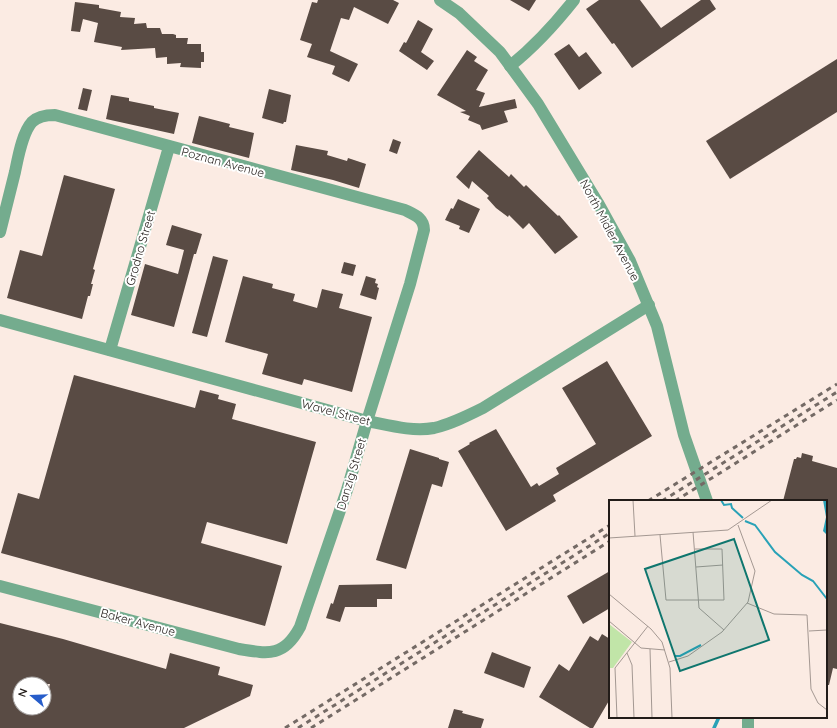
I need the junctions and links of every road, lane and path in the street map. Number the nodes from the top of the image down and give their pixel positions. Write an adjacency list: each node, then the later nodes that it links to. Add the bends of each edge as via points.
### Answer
1 (440, 0): 3 (street, North Midler Avenue, via 459,13 500,52)
2 (574, 0): 3 (street, via 557,22)
3 (510, 66): 7 (street, North Midler Avenue, via 538,104 598,203 630,261)
4 (169, 147): 5 (street, Poznan Avenue, via 405,210); 6 (street, Poznan Avenue, via 55,115 38,118 32,122 21,145); 9 (street, Grodno Street)
5 (421, 219): 10 (street, Danzig Street, via 424,230 410,284)
6 (0, 232)
7 (649, 305): 10 (street, Wavel Street, via 462,419 434,428 420,429); 11 (street, North Midler Avenue, via 657,326 684,435)
8 (0, 320): 9 (street, Wavel Street)
9 (110, 350): 10 (street, Wavel Street)
10 (367, 421): 13 (street, Danzig Street, via 347,490 300,627 287,646)
11 (707, 500)
12 (0, 586): 13 (street, Baker Avenue, via 239,649 264,653)
13 (277, 651)

